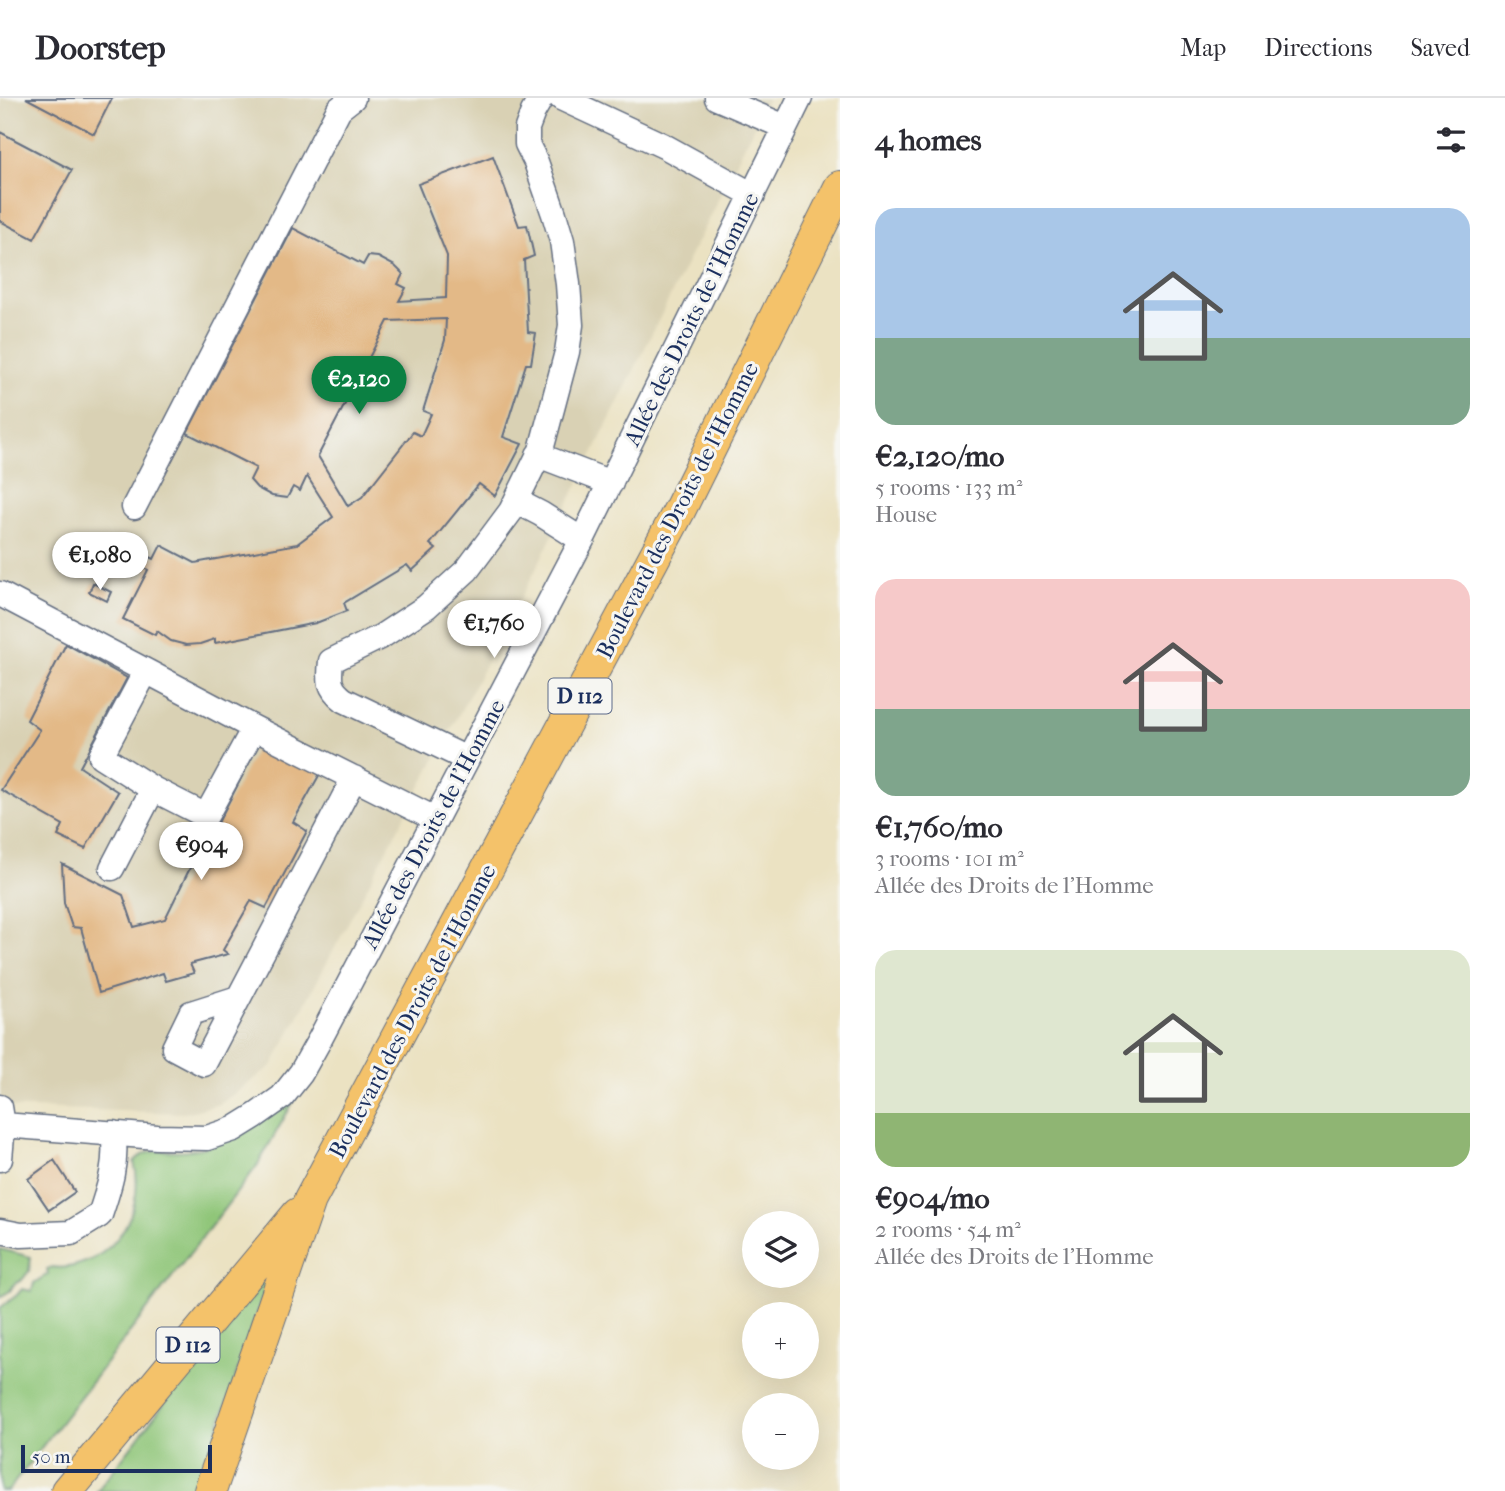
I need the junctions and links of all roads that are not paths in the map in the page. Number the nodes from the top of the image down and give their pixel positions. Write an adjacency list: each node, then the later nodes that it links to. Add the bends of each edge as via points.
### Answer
1 (353, 98): 12 (street, via 340,109)
2 (541, 98): 9 (street, via 527,128 527,144 562,241 571,326)
3 (561, 98): 8 (street, via 664,146)
4 (716, 98): 6 (street)
5 (800, 98): 6 (street, Allée des Droits de l'Homme)
6 (785, 127): 8 (street, Allée des Droits de l'Homme)
7 (840, 187): 26 (main road, Boulevard des Droits de l'Homme / D 112, via 680,509)
8 (753, 195): 10 (street, Allée des Droits de l'Homme)
9 (538, 455): 10 (street); 11 (street)
10 (611, 483): 13 (street, Allée des Droits de l'Homme)
11 (516, 501): 13 (street); 17 (street, via 467,569 426,607 331,661 334,693)
12 (134, 507)
13 (582, 540): 17 (street, Allée des Droits de l'Homme)
14 (0, 594): 15 (street)
15 (146, 671): 16 (street); 19 (street, via 101,756)
16 (254, 728): 18 (street); 19 (street, via 206,816)
17 (467, 759): 20 (street, Allée des Droits de l'Homme)
18 (354, 778): 20 (street); 22 (street)
19 (153, 789): 21 (street)
20 (435, 819): 24 (street, Allée des Droits de l'Homme, via 301,1073 282,1097 234,1129 206,1138)
21 (112, 868)
22 (238, 998)
23 (1, 1116): 24 (street, Allée des Droits de l'Homme); 25 (street)
24 (113, 1133): 27 (street, via 113,1176 100,1215 71,1233 20,1236)
25 (0, 1159)
26 (310, 1200): 28 (main road, Boulevard des Droits de l'Homme / D 112); 29 (main road, Boulevard des Droits de l'Homme / D 112)
27 (0, 1231)
28 (66, 1491)
29 (210, 1491)

